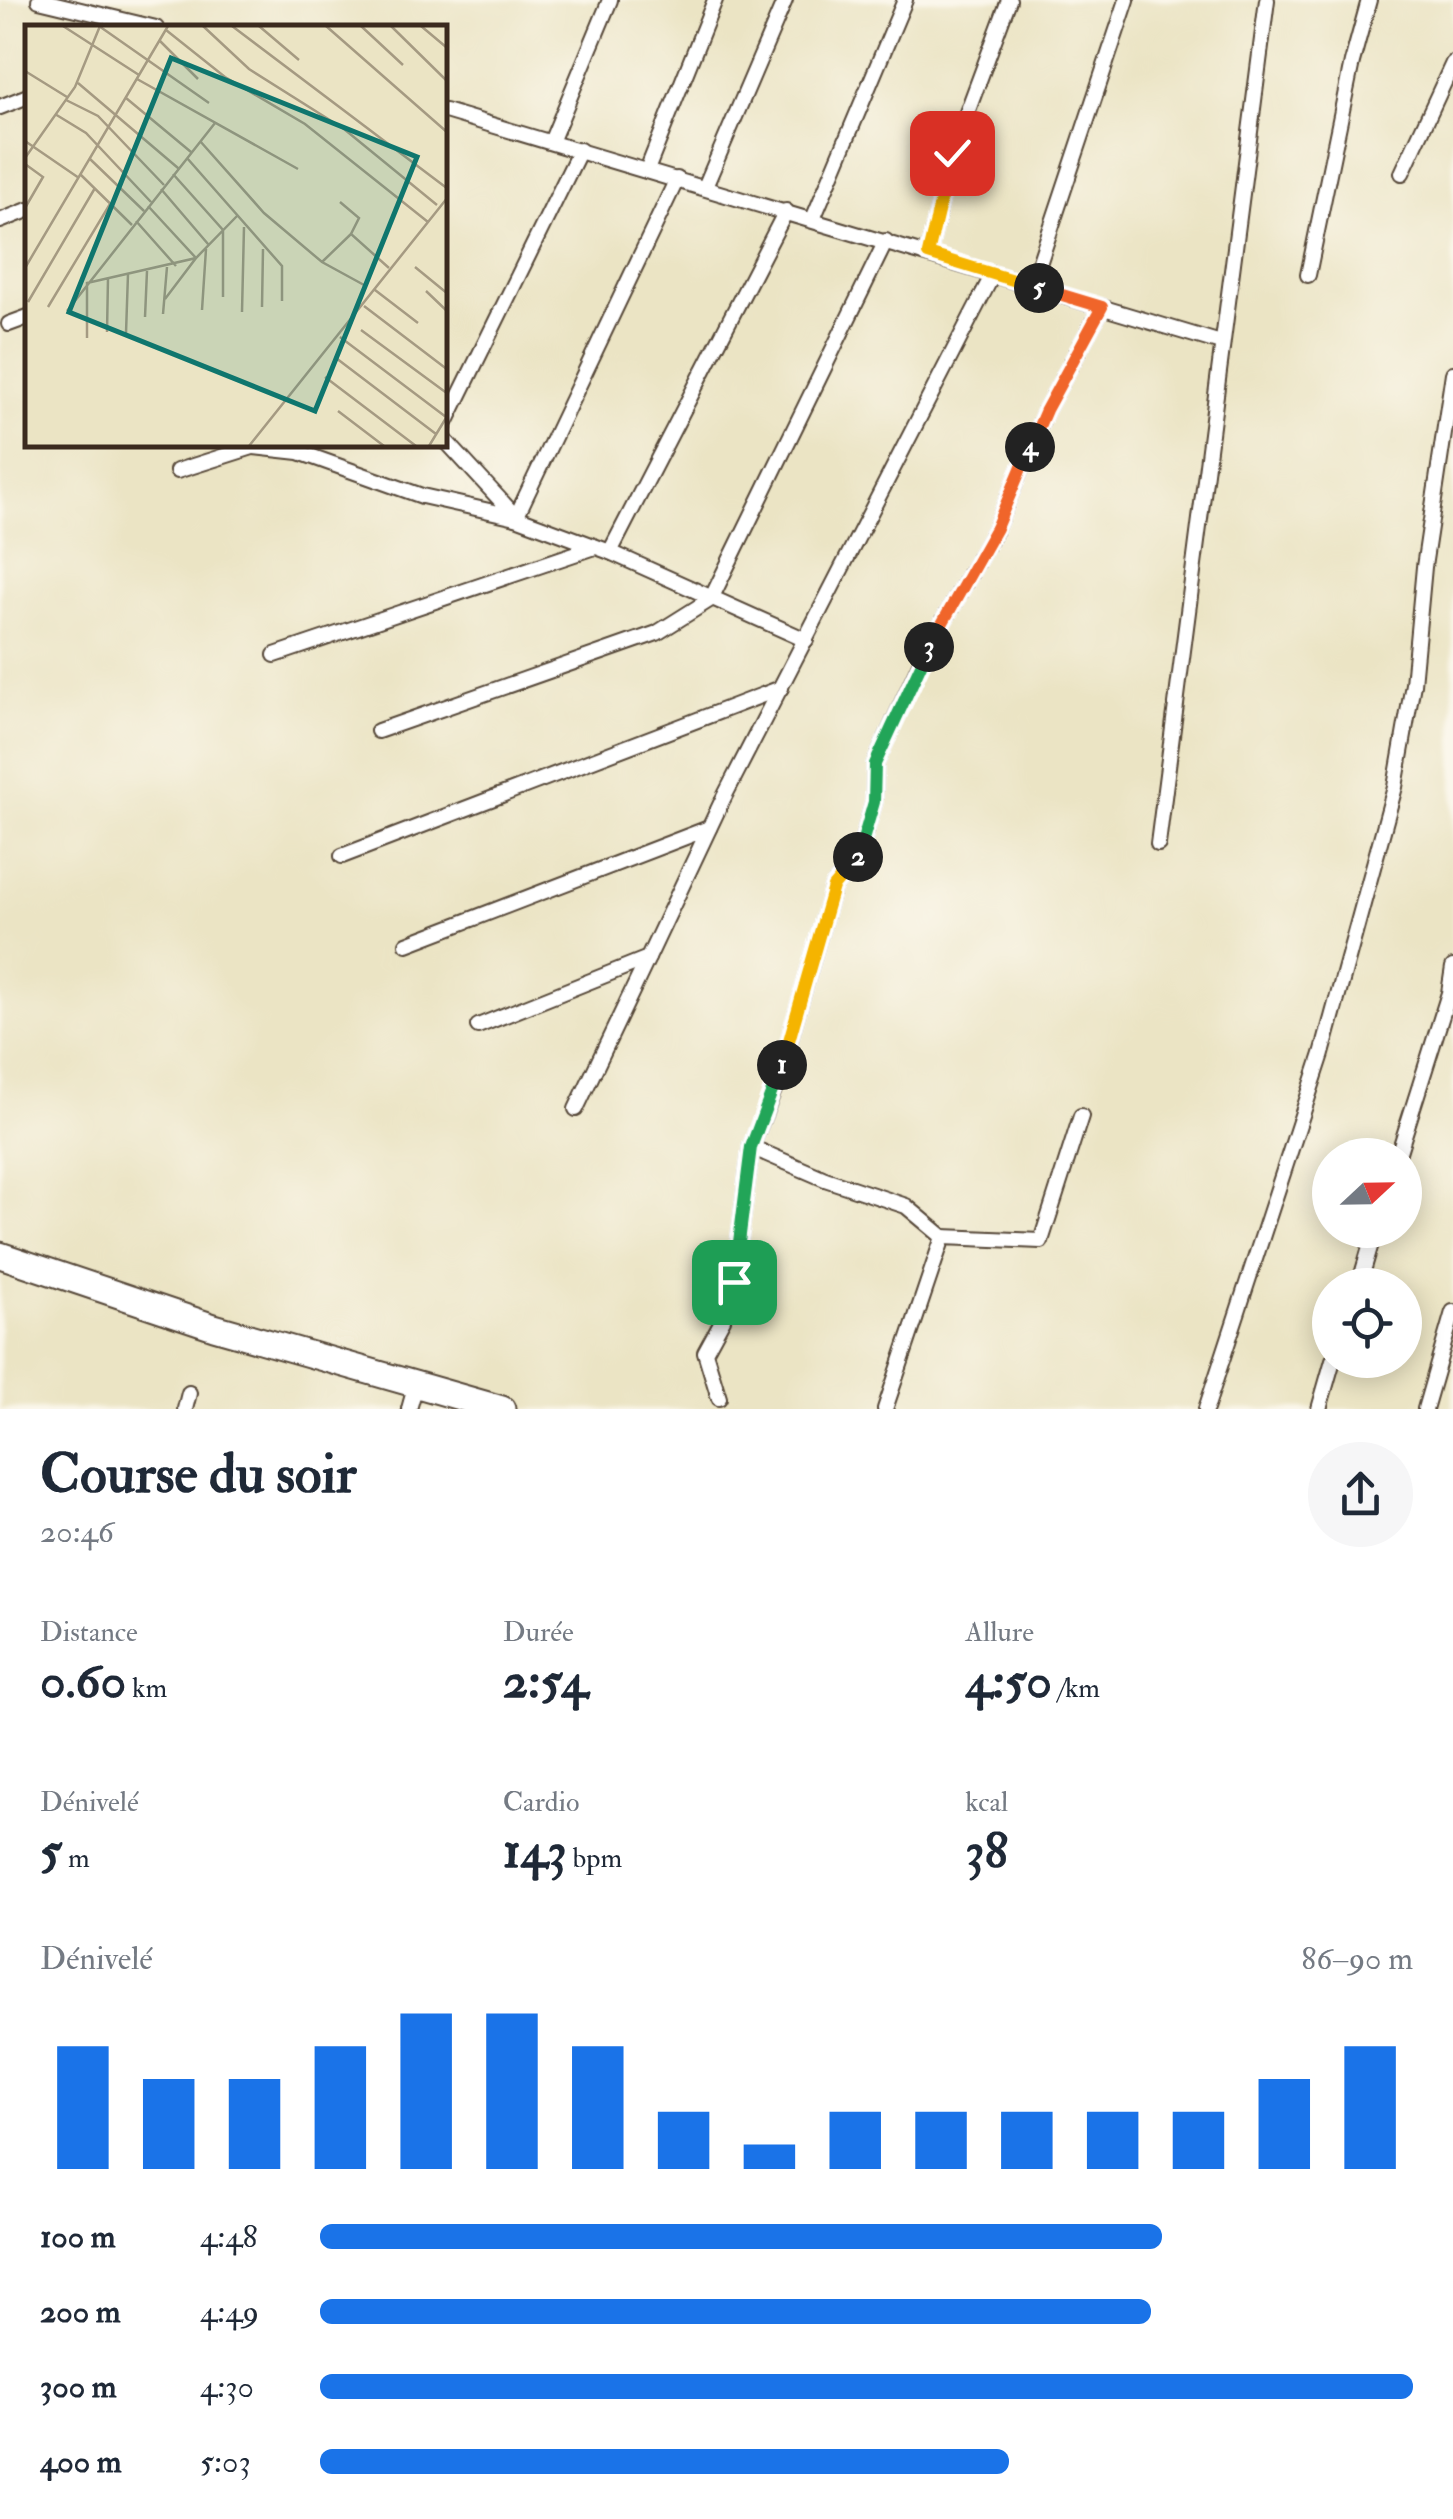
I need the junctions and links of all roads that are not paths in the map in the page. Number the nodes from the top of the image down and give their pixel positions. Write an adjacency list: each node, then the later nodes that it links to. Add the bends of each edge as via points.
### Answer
1 (39, 0): 10 (street)
2 (610, 0): 15 (street)
3 (715, 0): 17 (street)
4 (785, 0): 20 (street)
5 (904, 0): 23 (street)
6 (1010, 0): 26 (street, via 952,153)
7 (1127, 0): 29 (street)
8 (1267, 0): 33 (street)
9 (1369, 0): 28 (street)
10 (143, 25)
11 (1453, 63): 18 (street)
12 (25, 97): 13 (street)
13 (0, 107)
14 (448, 112): 15 (street)
15 (550, 142): 16 (street)
16 (580, 150): 17 (street); 35 (street)
17 (647, 170): 19 (street)
18 (1402, 173)
19 (677, 179): 20 (street); 40 (street)
20 (705, 187): 22 (street)
21 (25, 211): 24 (street)
22 (786, 211): 23 (street); 41 (street)
23 (812, 219): 25 (street)
24 (0, 220)
25 (886, 241): 26 (street); 42 (street)
26 (928, 254): 27 (street)
27 (993, 274): 29 (street); 43 (street)
28 (1308, 275)
29 (1032, 285): 30 (street)
30 (1102, 307): 33 (street); 57 (street, via 875,764 874,802 858,856 833,887 778,1080)
31 (25, 318): 32 (street)
32 (9, 324)
33 (1221, 343): 48 (street)
34 (1453, 373): 68 (street, via 1395,787 1322,1054)
35 (448, 419)
36 (448, 443): 40 (street)
37 (251, 448): 39 (street)
38 (271, 448): 40 (street)
39 (176, 472)
40 (516, 518): 41 (street)
41 (603, 550): 42 (street); 44 (street)
42 (711, 599): 43 (street); 46 (street, via 657,633)
43 (806, 640): 45 (street)
44 (275, 655)
45 (781, 688): 47 (street); 49 (street)
46 (378, 732)
47 (709, 828): 50 (street); 51 (street)
48 (1158, 844)
49 (342, 856)
50 (406, 944)
51 (648, 958): 53 (street); 54 (street)
52 (1453, 967): 56 (street)
53 (478, 1026)
54 (576, 1108)
55 (1081, 1116): 58 (street, via 1041,1242)
56 (1403, 1138)
57 (751, 1147): 58 (street, via 906,1206); 64 (street, via 734,1282 705,1352)
58 (944, 1237): 67 (street)
59 (0, 1254): 63 (highway)
60 (1453, 1312): 70 (street)
61 (1327, 1378): 69 (street)
62 (190, 1393): 65 (street)
63 (412, 1397): 66 (highway)
64 (719, 1398)
65 (185, 1409)
66 (502, 1409)
67 (886, 1409)
68 (1206, 1409)
69 (1319, 1409)
70 (1425, 1409)

